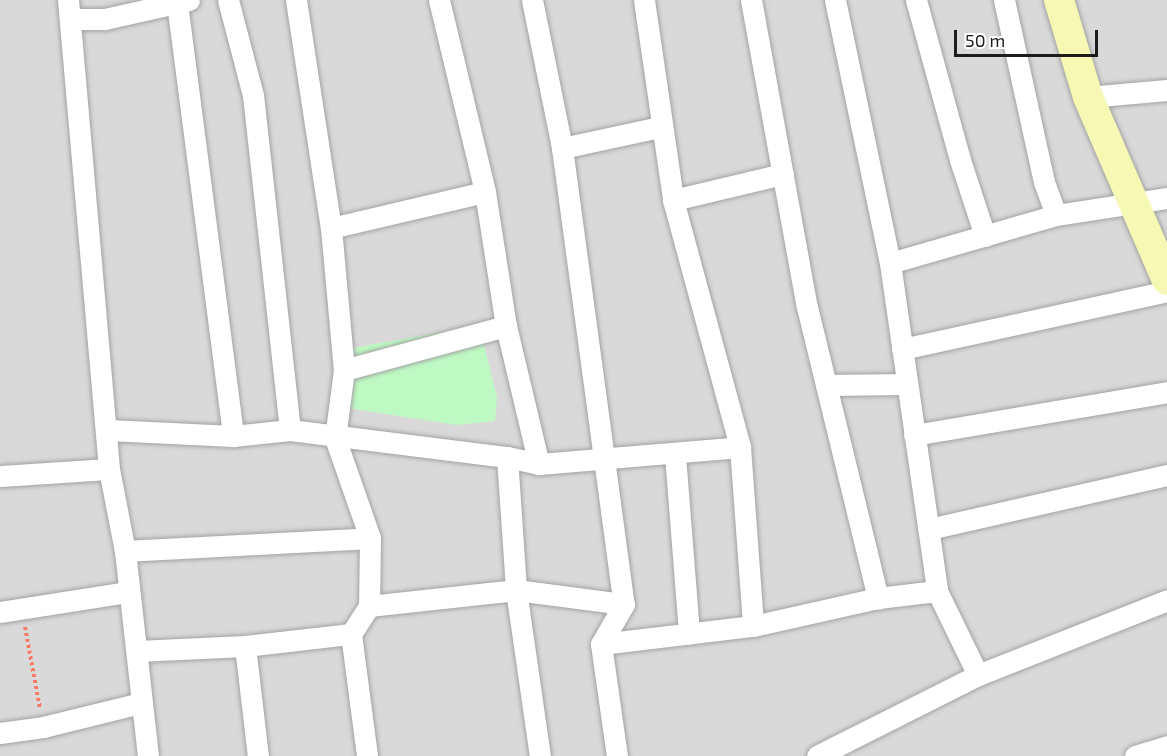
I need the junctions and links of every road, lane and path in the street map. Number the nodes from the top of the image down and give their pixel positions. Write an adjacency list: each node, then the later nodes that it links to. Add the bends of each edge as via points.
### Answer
1 (228, 0): 35 (street, via 253,95)
2 (296, 0): 23 (street)
3 (439, 0): 18 (street)
4 (532, 0): 16 (street)
5 (644, 0): 15 (street)
6 (751, 0): 17 (street)
7 (835, 0): 25 (street)
8 (916, 0): 24 (street)
9 (1004, 0): 22 (street, via 1044,182)
10 (1059, 0): 14 (street)
11 (183, 1): 12 (street, via 105,19); 37 (street)
12 (69, 10): 34 (street)
13 (1167, 90): 14 (street)
14 (1088, 97): 21 (street)
15 (660, 127): 16 (street); 20 (street)
16 (562, 148): 42 (street)
17 (783, 174): 20 (street); 32 (street)
18 (485, 192): 23 (street); 28 (street)
19 (1167, 198): 21 (street)
20 (673, 200): 39 (street)
21 (1131, 202): 22 (street); 26 (street)
22 (1056, 215): 24 (street)
23 (331, 228): 30 (street)
24 (985, 236): 25 (street)
25 (890, 263): 29 (street)
26 (1167, 280)
27 (1167, 291): 29 (street)
28 (506, 326): 30 (street); 43 (street)
29 (902, 349): 31 (street)
30 (344, 370): 38 (street)
31 (907, 384): 32 (street); 36 (street)
32 (826, 385): 53 (street)
33 (1167, 392): 36 (street)
34 (108, 430): 37 (street); 44 (street)
35 (290, 430): 37 (street); 38 (street)
36 (914, 435): 47 (street)
37 (233, 436)
38 (335, 438): 41 (street); 48 (street)
39 (740, 447): 40 (street); 59 (street)
40 (675, 455): 42 (street); 60 (street)
41 (507, 457): 43 (street); 50 (street)
42 (603, 459): 43 (street); 55 (street)
43 (539, 464)
44 (109, 469): 46 (street); 49 (street)
45 (1167, 475): 47 (street)
46 (0, 477)
47 (929, 529): 51 (street)
48 (370, 538): 49 (street); 57 (street)
49 (125, 551): 52 (street)
50 (516, 590): 55 (street); 57 (street); 74 (street)
51 (937, 591): 53 (street); 65 (street)
52 (127, 592): 56 (street); 64 (street)
53 (878, 598): 59 (street)
54 (1167, 600): 65 (street)
55 (624, 604): 62 (street)
56 (22, 606): 58 (street); 67 (path)
57 (369, 606): 61 (street)
58 (0, 612)
59 (753, 626): 60 (street)
60 (689, 633): 62 (street)
61 (351, 634): 63 (street); 73 (street)
62 (601, 644): 75 (street)
63 (245, 646): 64 (street); 72 (street)
64 (136, 651): 66 (street)
65 (978, 675): 70 (street)
66 (141, 703): 67 (street); 71 (street)
67 (43, 727): 68 (street)
68 (0, 733)
69 (1167, 746): 77 (street)
70 (851, 748): 76 (street)
71 (147, 756)
72 (258, 756)
73 (367, 756)
74 (540, 756)
75 (617, 756)
76 (817, 756)
77 (1135, 756)

